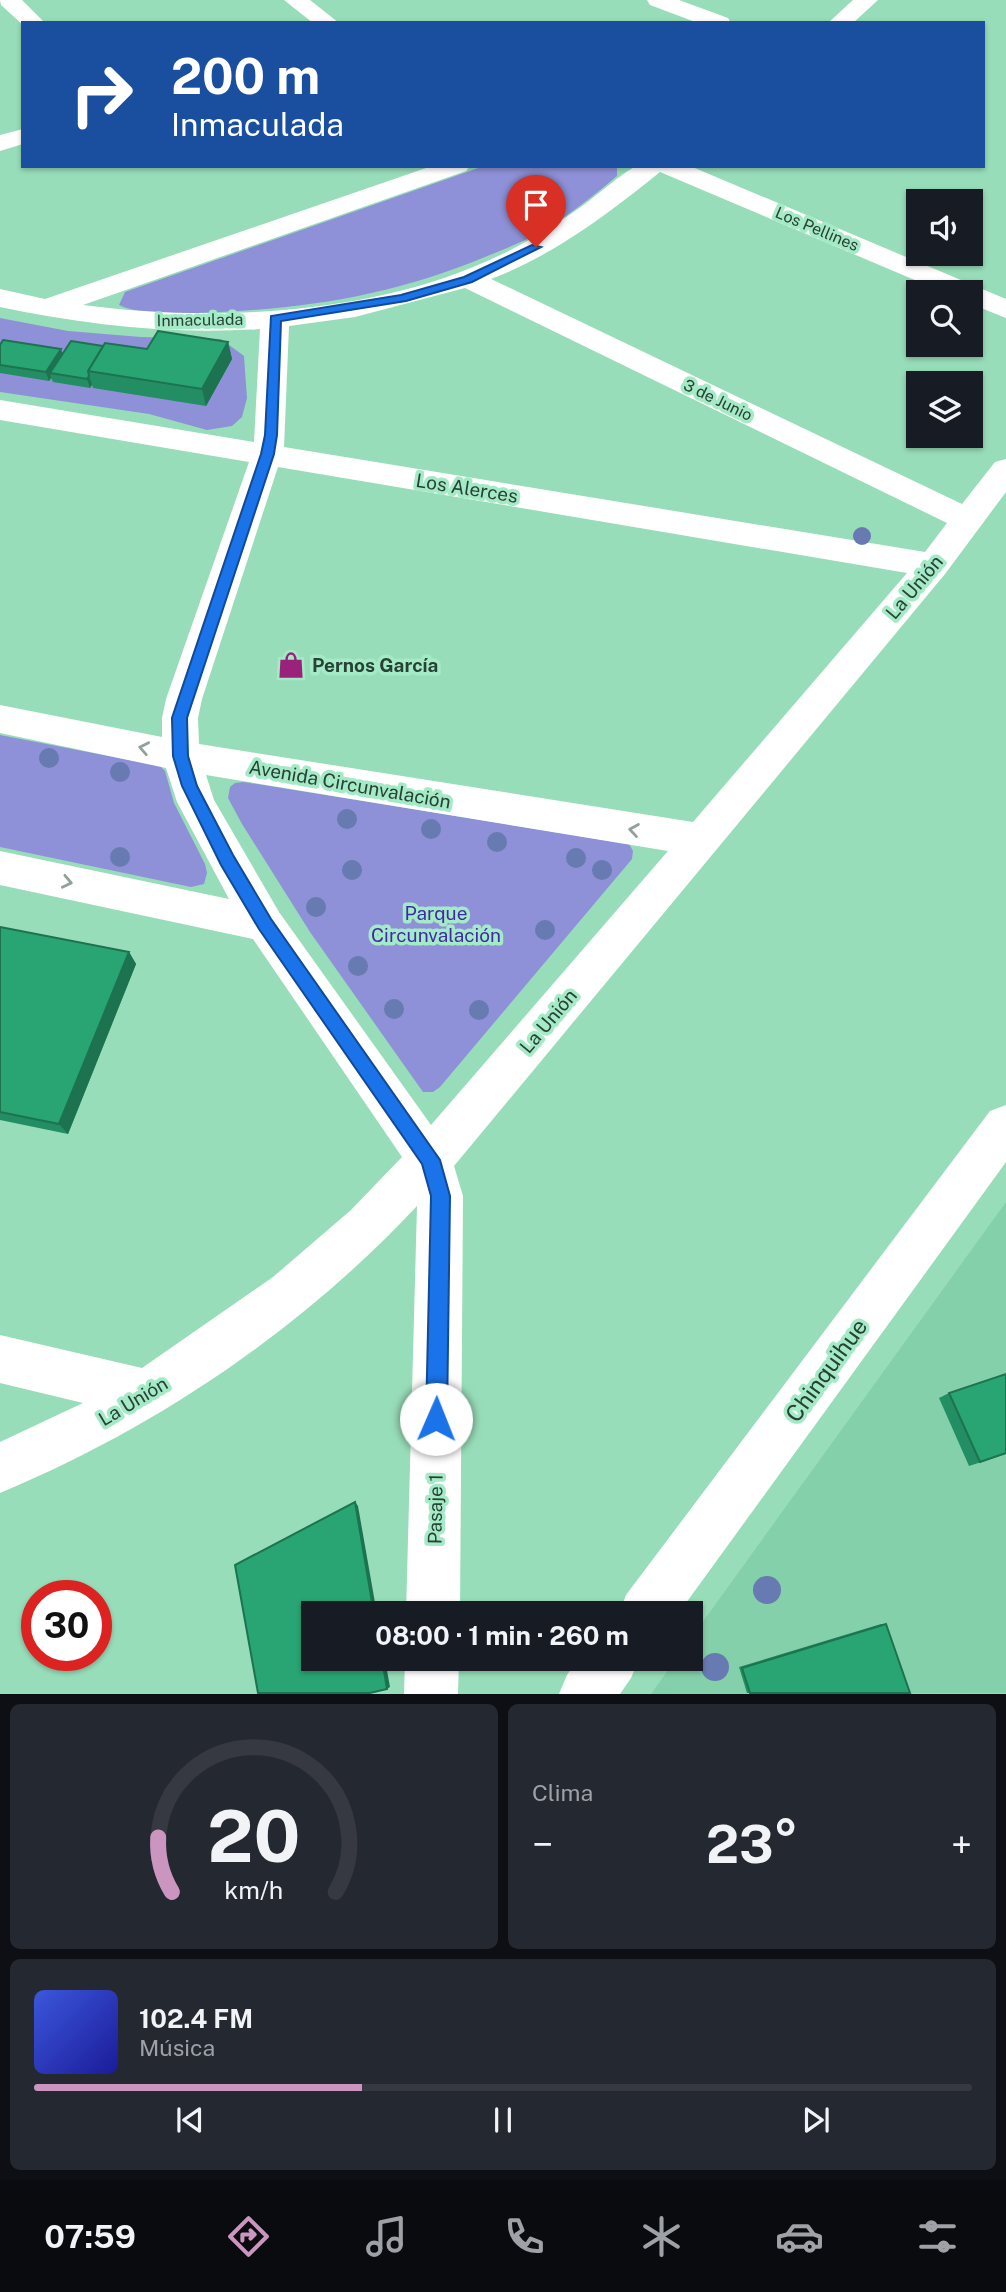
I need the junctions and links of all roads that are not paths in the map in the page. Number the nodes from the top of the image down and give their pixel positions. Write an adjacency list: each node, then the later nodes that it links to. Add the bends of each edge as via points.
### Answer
1 (9, 0): 5 (street)
2 (295, 0): 6 (street)
3 (658, 0): 7 (street)
4 (867, 0): 8 (street)
5 (32, 21)
6 (325, 21)
7 (715, 21)
8 (841, 21)
9 (21, 137): 10 (street)
10 (0, 144)
11 (451, 168): 18 (street)
12 (649, 168): 14 (street, Inmaculada, via 589,216)
13 (672, 168): 15 (street, Los Pellines)
14 (468, 279): 20 (street, Inmaculada, via 401,298); 24 (street, 3 de Junio)
15 (938, 280)
16 (0, 298): 18 (street, Inmaculada)
17 (983, 299): 19 (street, Los Pellines)
18 (49, 308): 20 (street, Inmaculada, via 170,322)
19 (1006, 309)
20 (275, 318): 22 (street, Pasaje 1)
21 (0, 410): 22 (street, Los Alerces)
22 (267, 454): 25 (street, Los Alerces); 27 (street, Pasaje 1, via 184,699)
23 (1006, 470): 24 (street, La Unión)
24 (968, 520): 25 (street, La Unión)
25 (933, 565): 28 (street, La Unión)
26 (0, 719): 27 (street, Avenida Circunvalación, one-way to 26)
27 (181, 756): 28 (street, Avenida Circunvalación, one-way to 27); 30 (street, Pasaje 1, via 196,802)
28 (701, 840): 32 (street, La Unión)
29 (0, 868): 30 (street, one-way to 30)
30 (265, 924): 32 (street, Pasaje 1)
31 (1006, 1126): 37 (street, Chinquihue)
32 (430, 1160): 34 (street, La Unión, via 336,1256 290,1294); 36 (street, Pasaje 1, via 440,1196)
33 (0, 1359): 34 (street)
34 (147, 1394): 35 (street, La Unión, via 80,1432)
35 (0, 1468)
36 (433, 1601)
37 (656, 1601)
38 (432, 1671): 40 (street)
39 (603, 1671): 41 (street)
40 (431, 1693)
41 (586, 1693)

